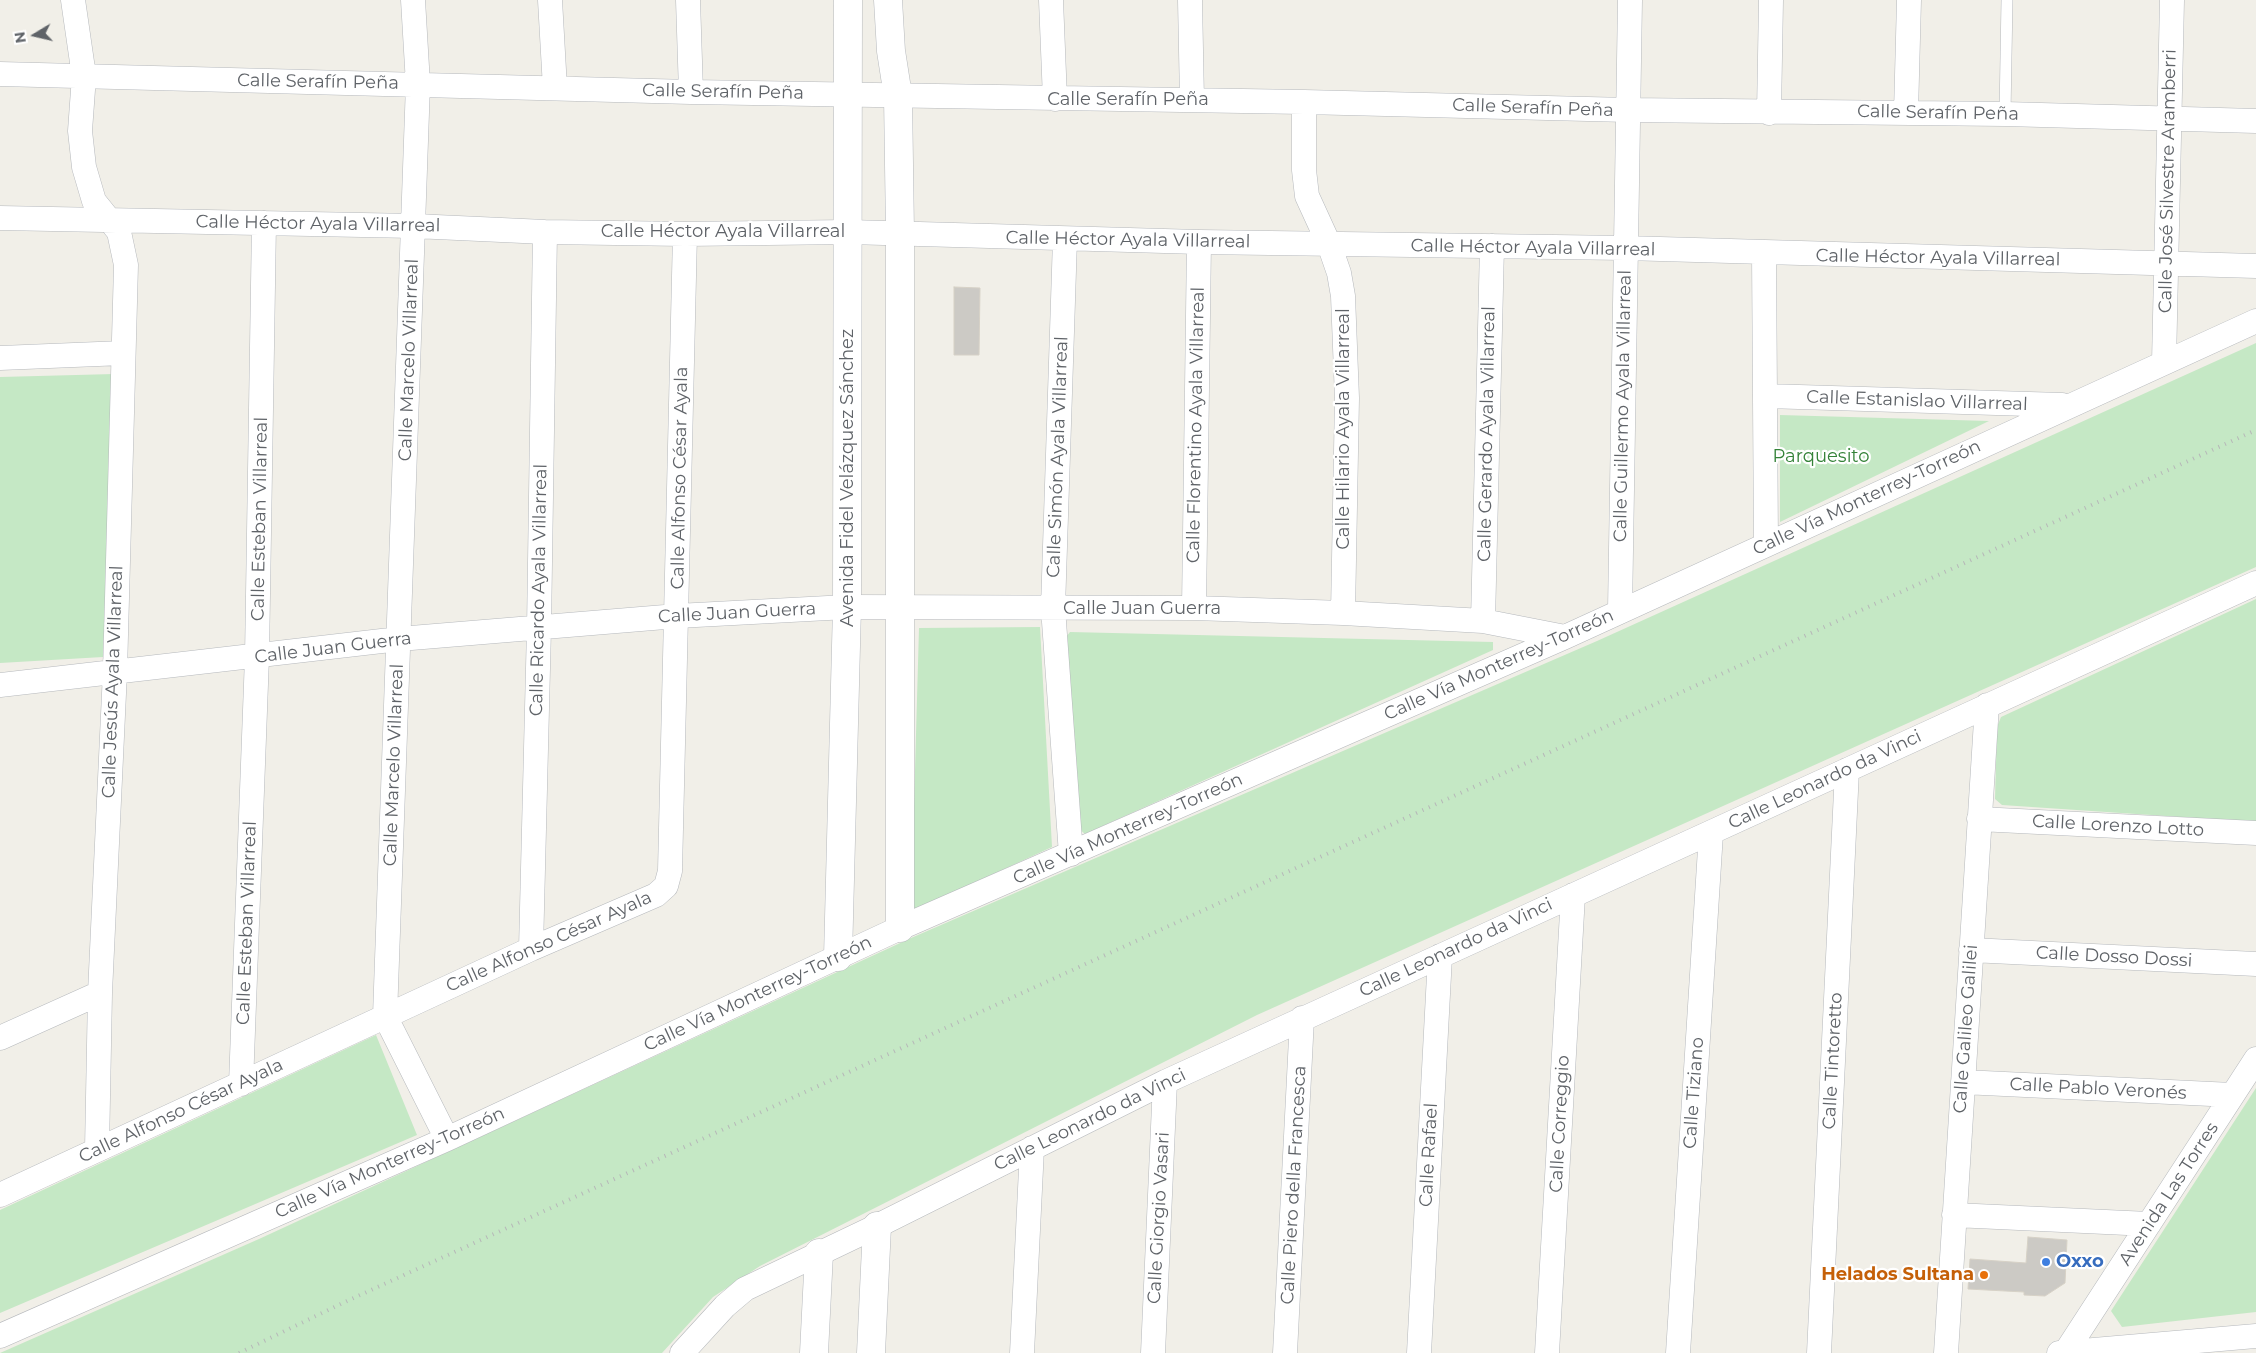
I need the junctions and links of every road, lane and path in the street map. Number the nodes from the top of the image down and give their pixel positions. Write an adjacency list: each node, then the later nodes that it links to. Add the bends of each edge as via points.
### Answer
1 (73, 0): 15 (street, Calle Jesús Ayala Villarreal)
2 (413, 0): 16 (street, Calle Marcelo Villarreal)
3 (550, 0): 17 (street)
4 (688, 0): 18 (street)
5 (848, 0): 19 (street, Avenida Fidel Velázquez Sánchez)
6 (888, 0): 20 (street)
7 (1051, 0): 21 (street)
8 (1190, 0): 22 (street)
9 (1630, 0): 24 (street, Calle Guillermo Ayala Villarreal)
10 (1771, 0): 26 (street)
11 (1909, 0): 25 (street)
12 (2007, 0): 27 (lane)
13 (2172, 0): 28 (street, Calle José Silvestre Aramberri)
14 (0, 74): 15 (street, Calle Serafín Peña)
15 (84, 76): 16 (street, Calle Serafín Peña); 31 (street, Calle Jesús Ayala Villarreal, via 80,131 84,167 94,201)
16 (418, 84): 17 (street, Calle Serafín Peña); 33 (street, Calle Marcelo Villarreal)
17 (555, 88): 18 (street, Calle Serafín Peña)
18 (691, 92): 19 (street, Calle Serafín Peña)
19 (848, 95): 20 (street, Calle Serafín Peña); 35 (street, Avenida Fidel Velázquez Sánchez)
20 (898, 96): 21 (street, Calle Serafín Peña); 36 (street)
21 (1055, 99): 22 (street, Calle Serafín Peña)
22 (1192, 100): 23 (street, Calle Serafín Peña)
23 (1304, 102): 24 (street, Calle Serafín Peña); 40 (street, Calle Hilario Ayala Villarreal, via 1307,196)
24 (1628, 110): 26 (street, Calle Serafín Peña); 42 (street, Calle Guillermo Ayala Villarreal)
25 (1906, 112): 26 (street, Calle Serafín Peña); 27 (street, Calle Serafín Peña)
26 (1769, 113)
27 (2005, 114): 28 (street, Calle Serafín Peña)
28 (2170, 119): 29 (street, Calle Serafín Peña); 44 (street, Calle José Silvestre Aramberri)
29 (2256, 121)
30 (0, 218): 31 (street, Calle Héctor Ayala Villarreal)
31 (110, 220): 32 (street, Calle Héctor Ayala Villarreal); 47 (street, Calle Jesús Ayala Villarreal, via 120,232 126,265)
32 (264, 223): 33 (street, Calle Héctor Ayala Villarreal); 65 (street, Calle Esteban Villarreal)
33 (414, 226): 34 (street, Calle Héctor Ayala Villarreal); 64 (street, Calle Marcelo Villarreal)
34 (545, 232): 37 (street, Calle Héctor Ayala Villarreal); 62 (street, Calle Ricardo Ayala Villarreal)
35 (849, 232): 36 (street, Calle Héctor Ayala Villarreal); 37 (street, Calle Héctor Ayala Villarreal); 54 (street, Avenida Fidel Velázquez Sánchez)
36 (900, 233): 38 (street, Calle Héctor Ayala Villarreal); 55 (street)
37 (685, 234): 60 (street, Calle Alfonso César Ayala)
38 (1065, 239): 39 (street, Calle Héctor Ayala Villarreal); 56 (street, Calle Simón Ayala Villarreal)
39 (1199, 242): 40 (street, Calle Héctor Ayala Villarreal); 57 (street, Calle Florentino Ayala Villarreal)
40 (1329, 244): 41 (street, Calle Héctor Ayala Villarreal); 59 (street, Calle Hilario Ayala Villarreal, via 1343,296 1348,398)
41 (1492, 246): 42 (street, Calle Héctor Ayala Villarreal); 61 (street, Calle Gerardo Ayala Villarreal)
42 (1626, 248): 43 (street, Calle Héctor Ayala Villarreal); 58 (street, Calle Guillermo Ayala Villarreal)
43 (1764, 253): 44 (street, Calle Héctor Ayala Villarreal); 50 (street)
44 (2167, 263): 45 (street, Calle Héctor Ayala Villarreal); 49 (street, Calle José Silvestre Aramberri)
45 (2256, 266)
46 (2256, 321): 49 (street, Calle Vía Monterrey-Torreón)
47 (123, 353): 48 (street); 66 (street, Calle Jesús Ayala Villarreal)
48 (0, 358)
49 (2164, 363): 51 (street, Calle Vía Monterrey-Torreón)
50 (1766, 396): 51 (street, Calle Estanislao Villarreal); 52 (street)
51 (2068, 406): 52 (street, Calle Vía Monterrey-Torreón)
52 (1766, 545): 58 (street, Calle Vía Monterrey-Torreón)
53 (2256, 583): 68 (street, Calle Leonardo da Vinci)
54 (847, 606): 55 (street, Calle Juan Guerra); 60 (street, Calle Juan Guerra); 78 (street, Avenida Fidel Velázquez Sánchez)
55 (898, 606): 56 (street, Calle Juan Guerra); 75 (street)
56 (1053, 608): 57 (street, Calle Juan Guerra); 73 (street, Calle Simón Ayala Villarreal)
57 (1194, 608): 59 (street, Calle Juan Guerra)
58 (1620, 611): 63 (street, Calle Vía Monterrey-Torreón)
59 (1342, 613): 61 (street, Calle Juan Guerra)
60 (677, 616): 62 (street, Calle Juan Guerra); 76 (street, Calle Alfonso César Ayala, via 670,872 666,886 656,895)
61 (1483, 621): 63 (street, Calle Juan Guerra)
62 (540, 628): 64 (street, Calle Juan Guerra); 76 (street, Calle Ricardo Ayala Villarreal)
63 (1565, 637): 73 (street, Calle Vía Monterrey-Torreón)
64 (399, 639): 65 (street, Calle Juan Guerra); 82 (street, Calle Marcelo Villarreal)
65 (257, 657): 66 (street, Calle Juan Guerra); 88 (street, Calle Esteban Villarreal)
66 (115, 672): 67 (street, Calle Juan Guerra); 81 (street, Calle Jesús Ayala Villarreal)
67 (0, 685)
68 (1986, 705): 69 (street, Calle Leonardo da Vinci); 70 (street, Calle Galileo Galilei)
69 (1847, 770): 71 (street, Calle Leonardo da Vinci); 109 (street, Calle Tintoretto)
70 (1979, 820): 72 (street, Calle Lorenzo Lotto); 77 (street, Calle Galileo Galilei)
71 (1711, 833): 74 (street, Calle Leonardo da Vinci); 108 (street, Calle Tiziano)
72 (2256, 834)
73 (1070, 854): 75 (street, Calle Vía Monterrey-Torreón)
74 (1573, 895): 79 (street, Calle Leonardo da Vinci); 107 (street, Calle Correggio)
75 (900, 928): 78 (street, Calle Vía Monterrey-Torreón)
76 (531, 949): 82 (street, Calle Alfonso César Ayala)
77 (1971, 950): 80 (street, Calle Dosso Dossi); 87 (street, Calle Galileo Galilei)
78 (838, 956): 90 (street, Calle Vía Monterrey-Torreón)
79 (1440, 956): 83 (street, Calle Leonardo da Vinci); 106 (street, Calle Rafael)
80 (2256, 964)
81 (100, 993): 84 (street); 92 (street, Calle Jesús Ayala Villarreal)
82 (385, 1016): 88 (street, Calle Alfonso César Ayala); 90 (street, Calle Marcelo Villarreal)
83 (1302, 1018): 86 (street, Calle Leonardo da Vinci); 105 (street, Calle Piero della Francesca)
84 (0, 1038)
85 (2256, 1059): 89 (street, Avenida Las Torres)
86 (1165, 1082): 91 (street, Calle Leonardo da Vinci); 104 (street, Calle Giorgio Vasari)
87 (1963, 1082): 89 (street, Calle Pablo Veronés); 94 (street, Calle Galileo Galilei)
88 (241, 1084): 92 (street, Calle Alfonso César Ayala)
89 (2232, 1096): 95 (street, Avenida Las Torres)
90 (447, 1139): 98 (street, Calle Vía Monterrey-Torreón)
91 (1032, 1148): 96 (street, Calle Leonardo da Vinci); 103 (street)
92 (97, 1149): 93 (street, Calle Alfonso César Ayala)
93 (0, 1195)
94 (1954, 1215): 95 (street); 110 (street, Calle Galileo Galilei)
95 (2149, 1224): 111 (street, Avenida Las Torres)
96 (877, 1226): 97 (street, Calle Leonardo da Vinci); 102 (street)
97 (819, 1253): 100 (street, Calle Leonardo da Vinci, via 745,1289); 101 (street)
98 (0, 1336)
99 (2256, 1336): 111 (street)
100 (682, 1353)
101 (814, 1353)
102 (871, 1353)
103 (1022, 1353)
104 (1153, 1353)
105 (1285, 1353)
106 (1419, 1353)
107 (1547, 1353)
108 (1678, 1353)
109 (1819, 1353)
110 (1946, 1353)
111 (2063, 1353)

